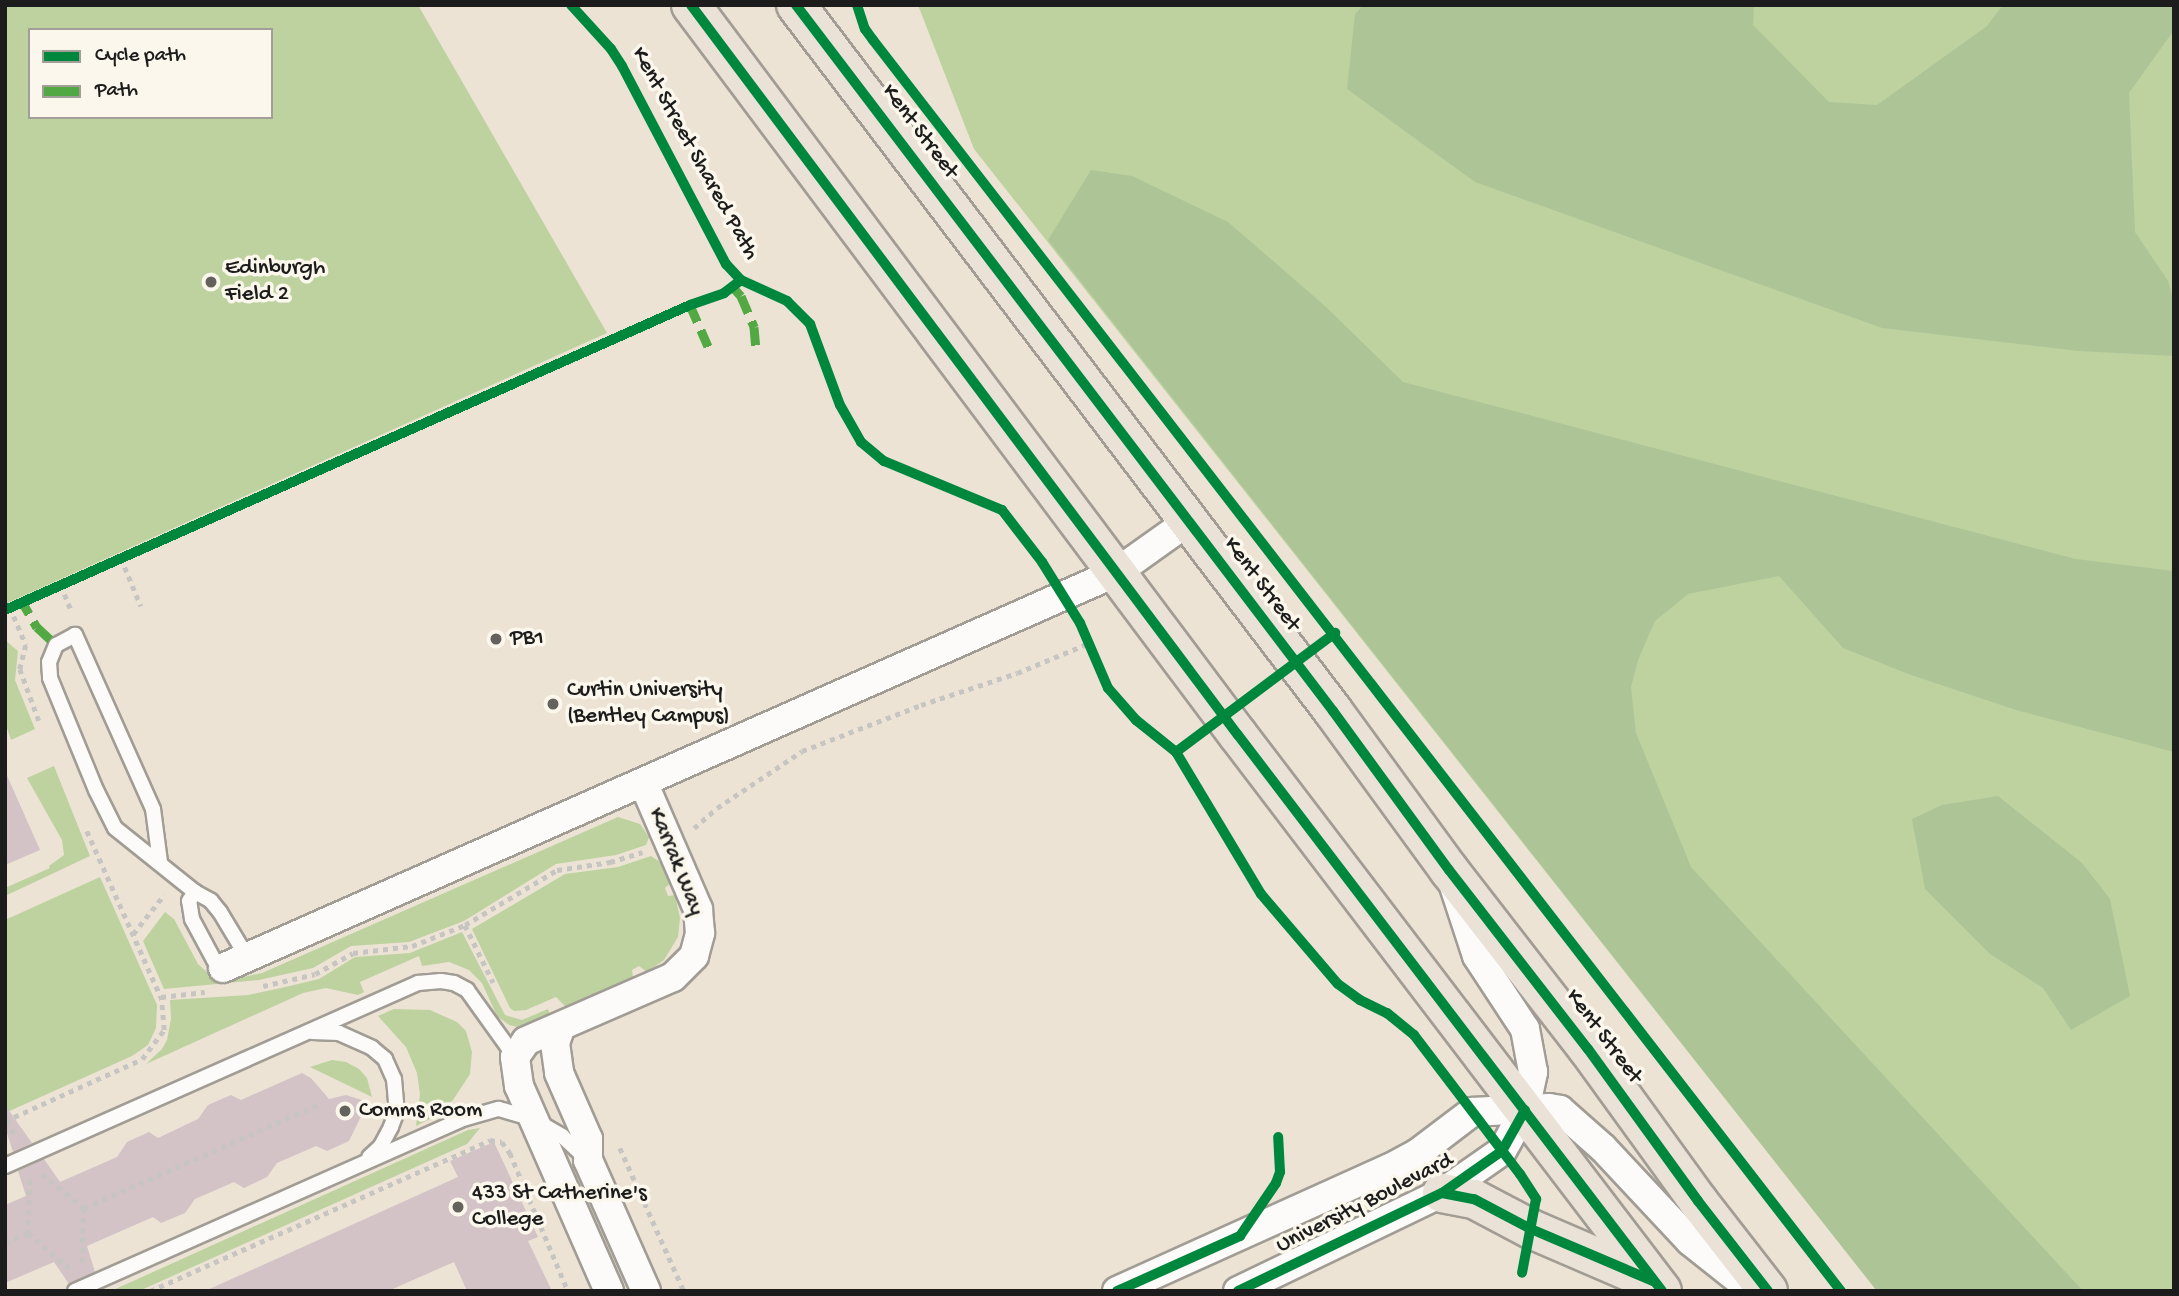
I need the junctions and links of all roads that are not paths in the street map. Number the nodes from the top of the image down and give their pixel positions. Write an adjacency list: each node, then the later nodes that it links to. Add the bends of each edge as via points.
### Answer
1 (691, 5): 4 (main road)
2 (796, 5): 3 (main road, Kent Street)
3 (1187, 522): 4 (street); 7 (main road, Kent Street)
4 (1117, 572): 5 (street); 13 (main road)
5 (643, 782): 9 (street); 10 (street, Karrak Way, via 701,920 699,944 673,977)
6 (160, 863): 6 (lane, via 153,809 75,635 56,645 49,662 62,711 115,828); 8 (lane)
7 (1449, 870): 13 (street, Kent Street, via 1477,956 1525,1029 1533,1072); 26 (main road, Kent Street)
8 (195, 892): 9 (lane, via 220,912); 9 (lane, via 189,901 192,919 214,960)
9 (229, 972)
10 (561, 1029): 12 (street, Karrak Way, via 526,1041); 15 (street, via 555,1060 588,1139)
11 (305, 1032): 12 (lane, via 418,983 441,981 467,990); 16 (lane, via 339,1033 359,1040 385,1059 394,1079 397,1111 391,1127 381,1146); 17 (lane)
12 (515, 1057): 14 (street, via 519,1086)
13 (1525, 1110): 18 (street, University Boulevard, via 1502,1151); 19 (main road); 23 (street, University Boulevard, via 1472,1112 1390,1168); 25 (street, via 1560,1110 1690,1241)
14 (534, 1119): 15 (lane); 16 (lane, via 499,1109 463,1119); 21 (street)
15 (588, 1160): 22 (street)
16 (360, 1165): 20 (lane)
17 (5, 1167)
18 (1442, 1193): 19 (main road, via 1474,1199); 24 (street, University Boulevard)
19 (1659, 1287)
20 (75, 1291)
21 (609, 1291)
22 (646, 1291)
23 (1116, 1291)
24 (1238, 1291)
25 (1753, 1291)
26 (1768, 1291)

